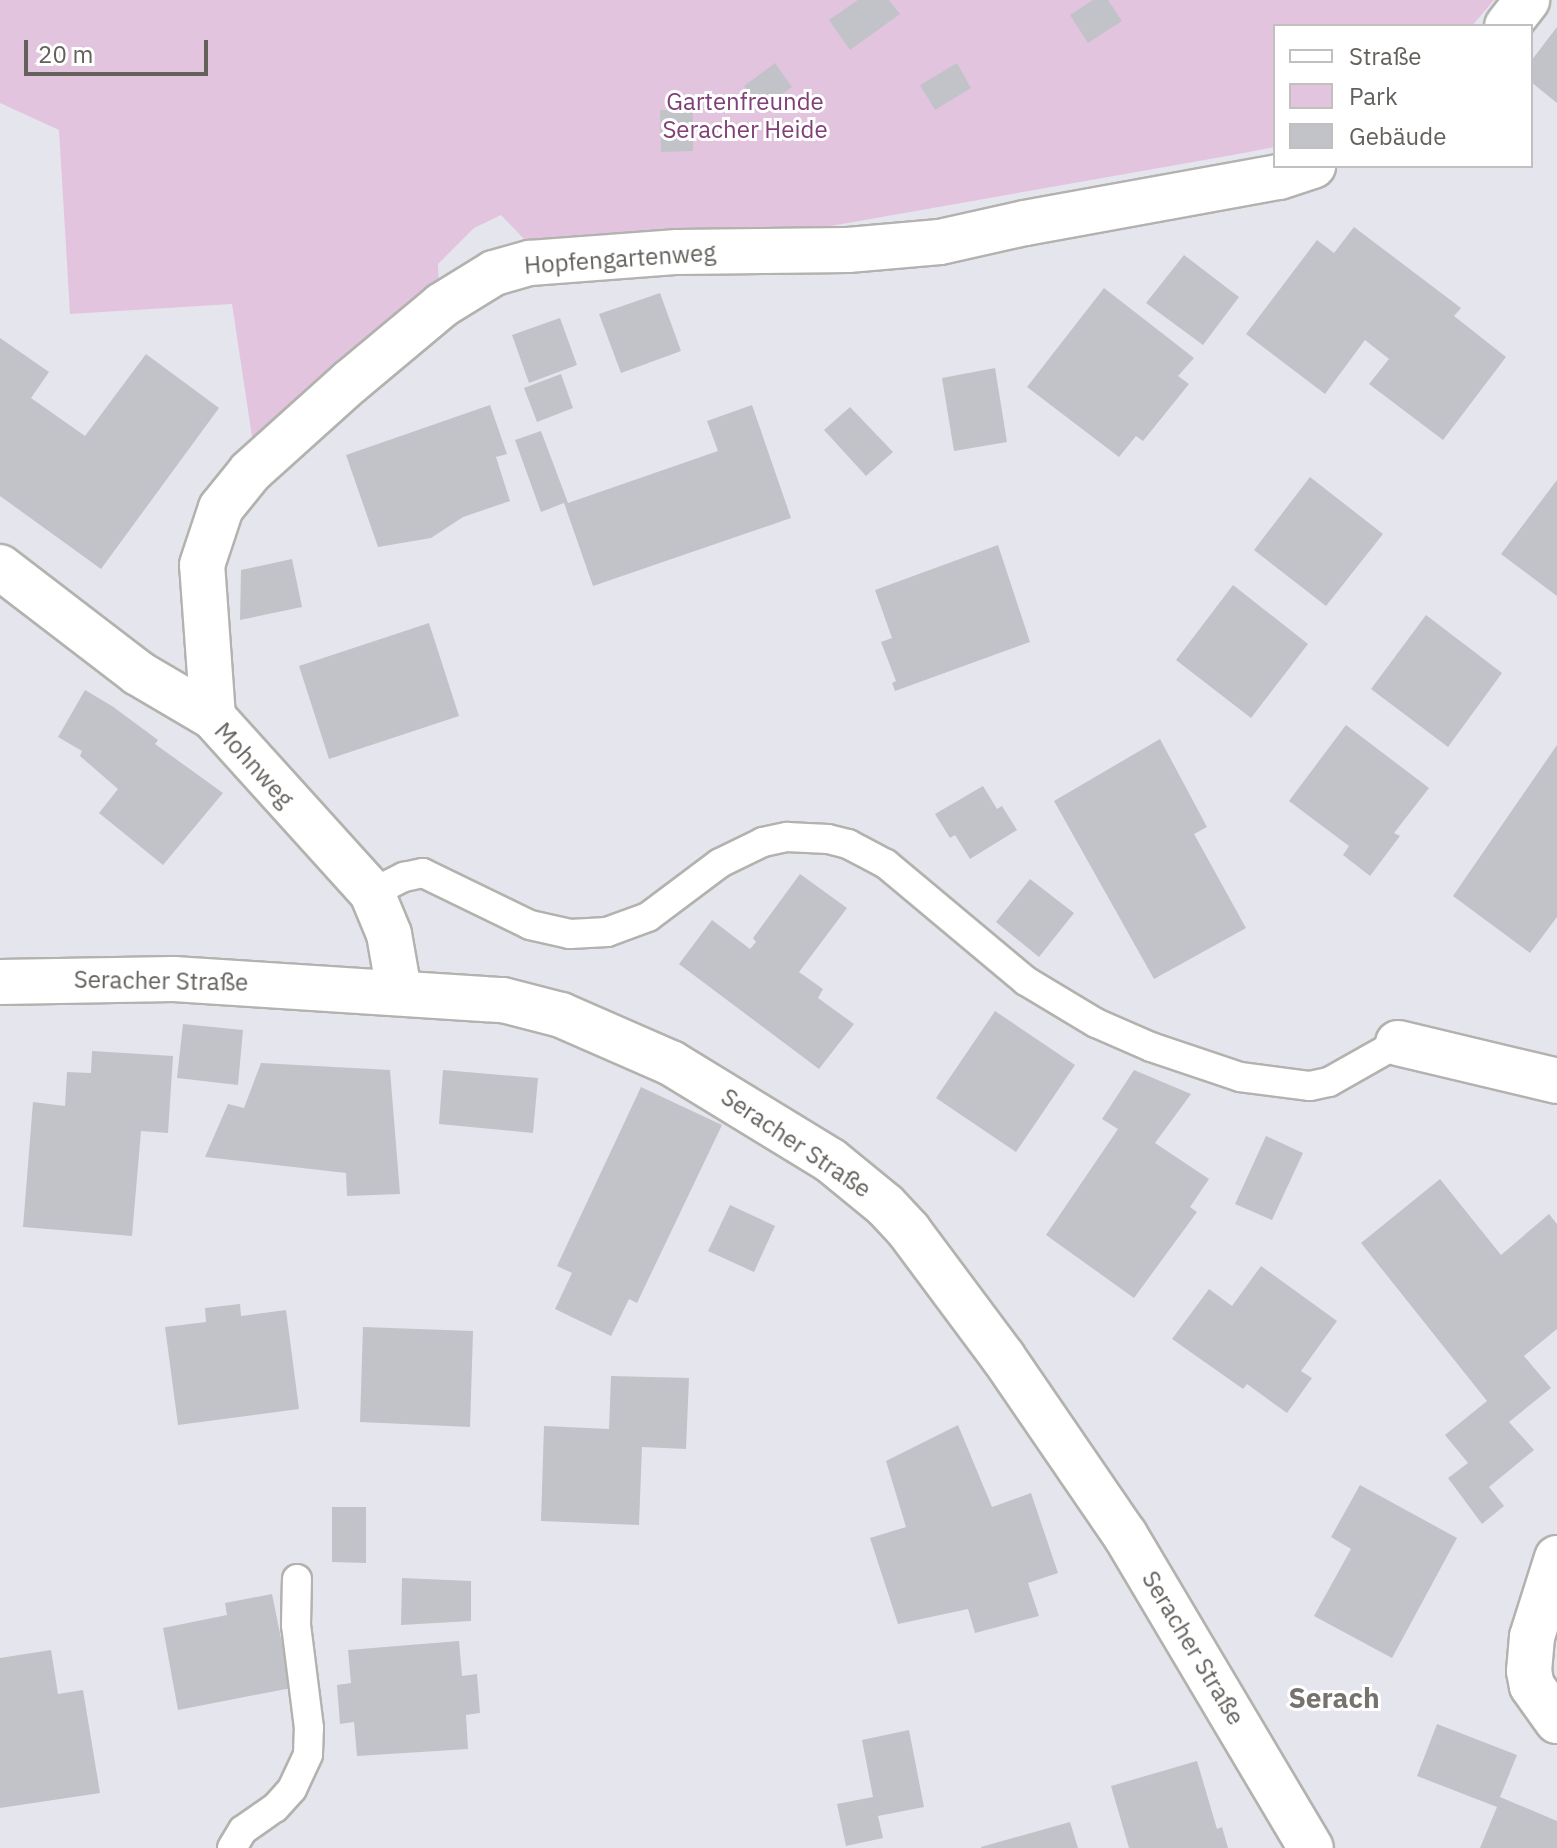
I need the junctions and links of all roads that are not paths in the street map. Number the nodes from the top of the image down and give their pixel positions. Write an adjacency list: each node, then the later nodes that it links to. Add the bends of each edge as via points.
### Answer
1 (1527, 0): 2 (street)
2 (1509, 24)
3 (1307, 168): 5 (street, Hopfengartenweg, via 940,242 848,250 678,252 530,263 494,273 442,305 350,382 250,472 221,508 202,565)
4 (0, 567): 5 (street, Mohnweg, via 138,673)
5 (213, 717): 6 (street, Mohnweg)
6 (372, 893): 8 (street, Mohnweg, via 389,934); 9 (lane, via 423,873 530,925 570,934 607,932 648,917 720,863 763,842 828,839 886,864 1026,981 1096,1023 1151,1047 1240,1077 1310,1086 1329,1082)
7 (0, 982): 8 (street, Seracher Straße, via 134,978)
8 (399, 991): 15 (street, Seracher Straße, via 533,1006 634,1046 764,1117 830,1160 885,1205 950,1284 1125,1535)
9 (1398, 1043): 10 (street)
10 (1557, 1081)
11 (1557, 1558): 13 (street, via 1529,1656 1532,1686)
12 (297, 1579): 14 (lane, via 308,1754 285,1799 243,1830)
13 (1557, 1721)
14 (232, 1848)
15 (1311, 1848)

